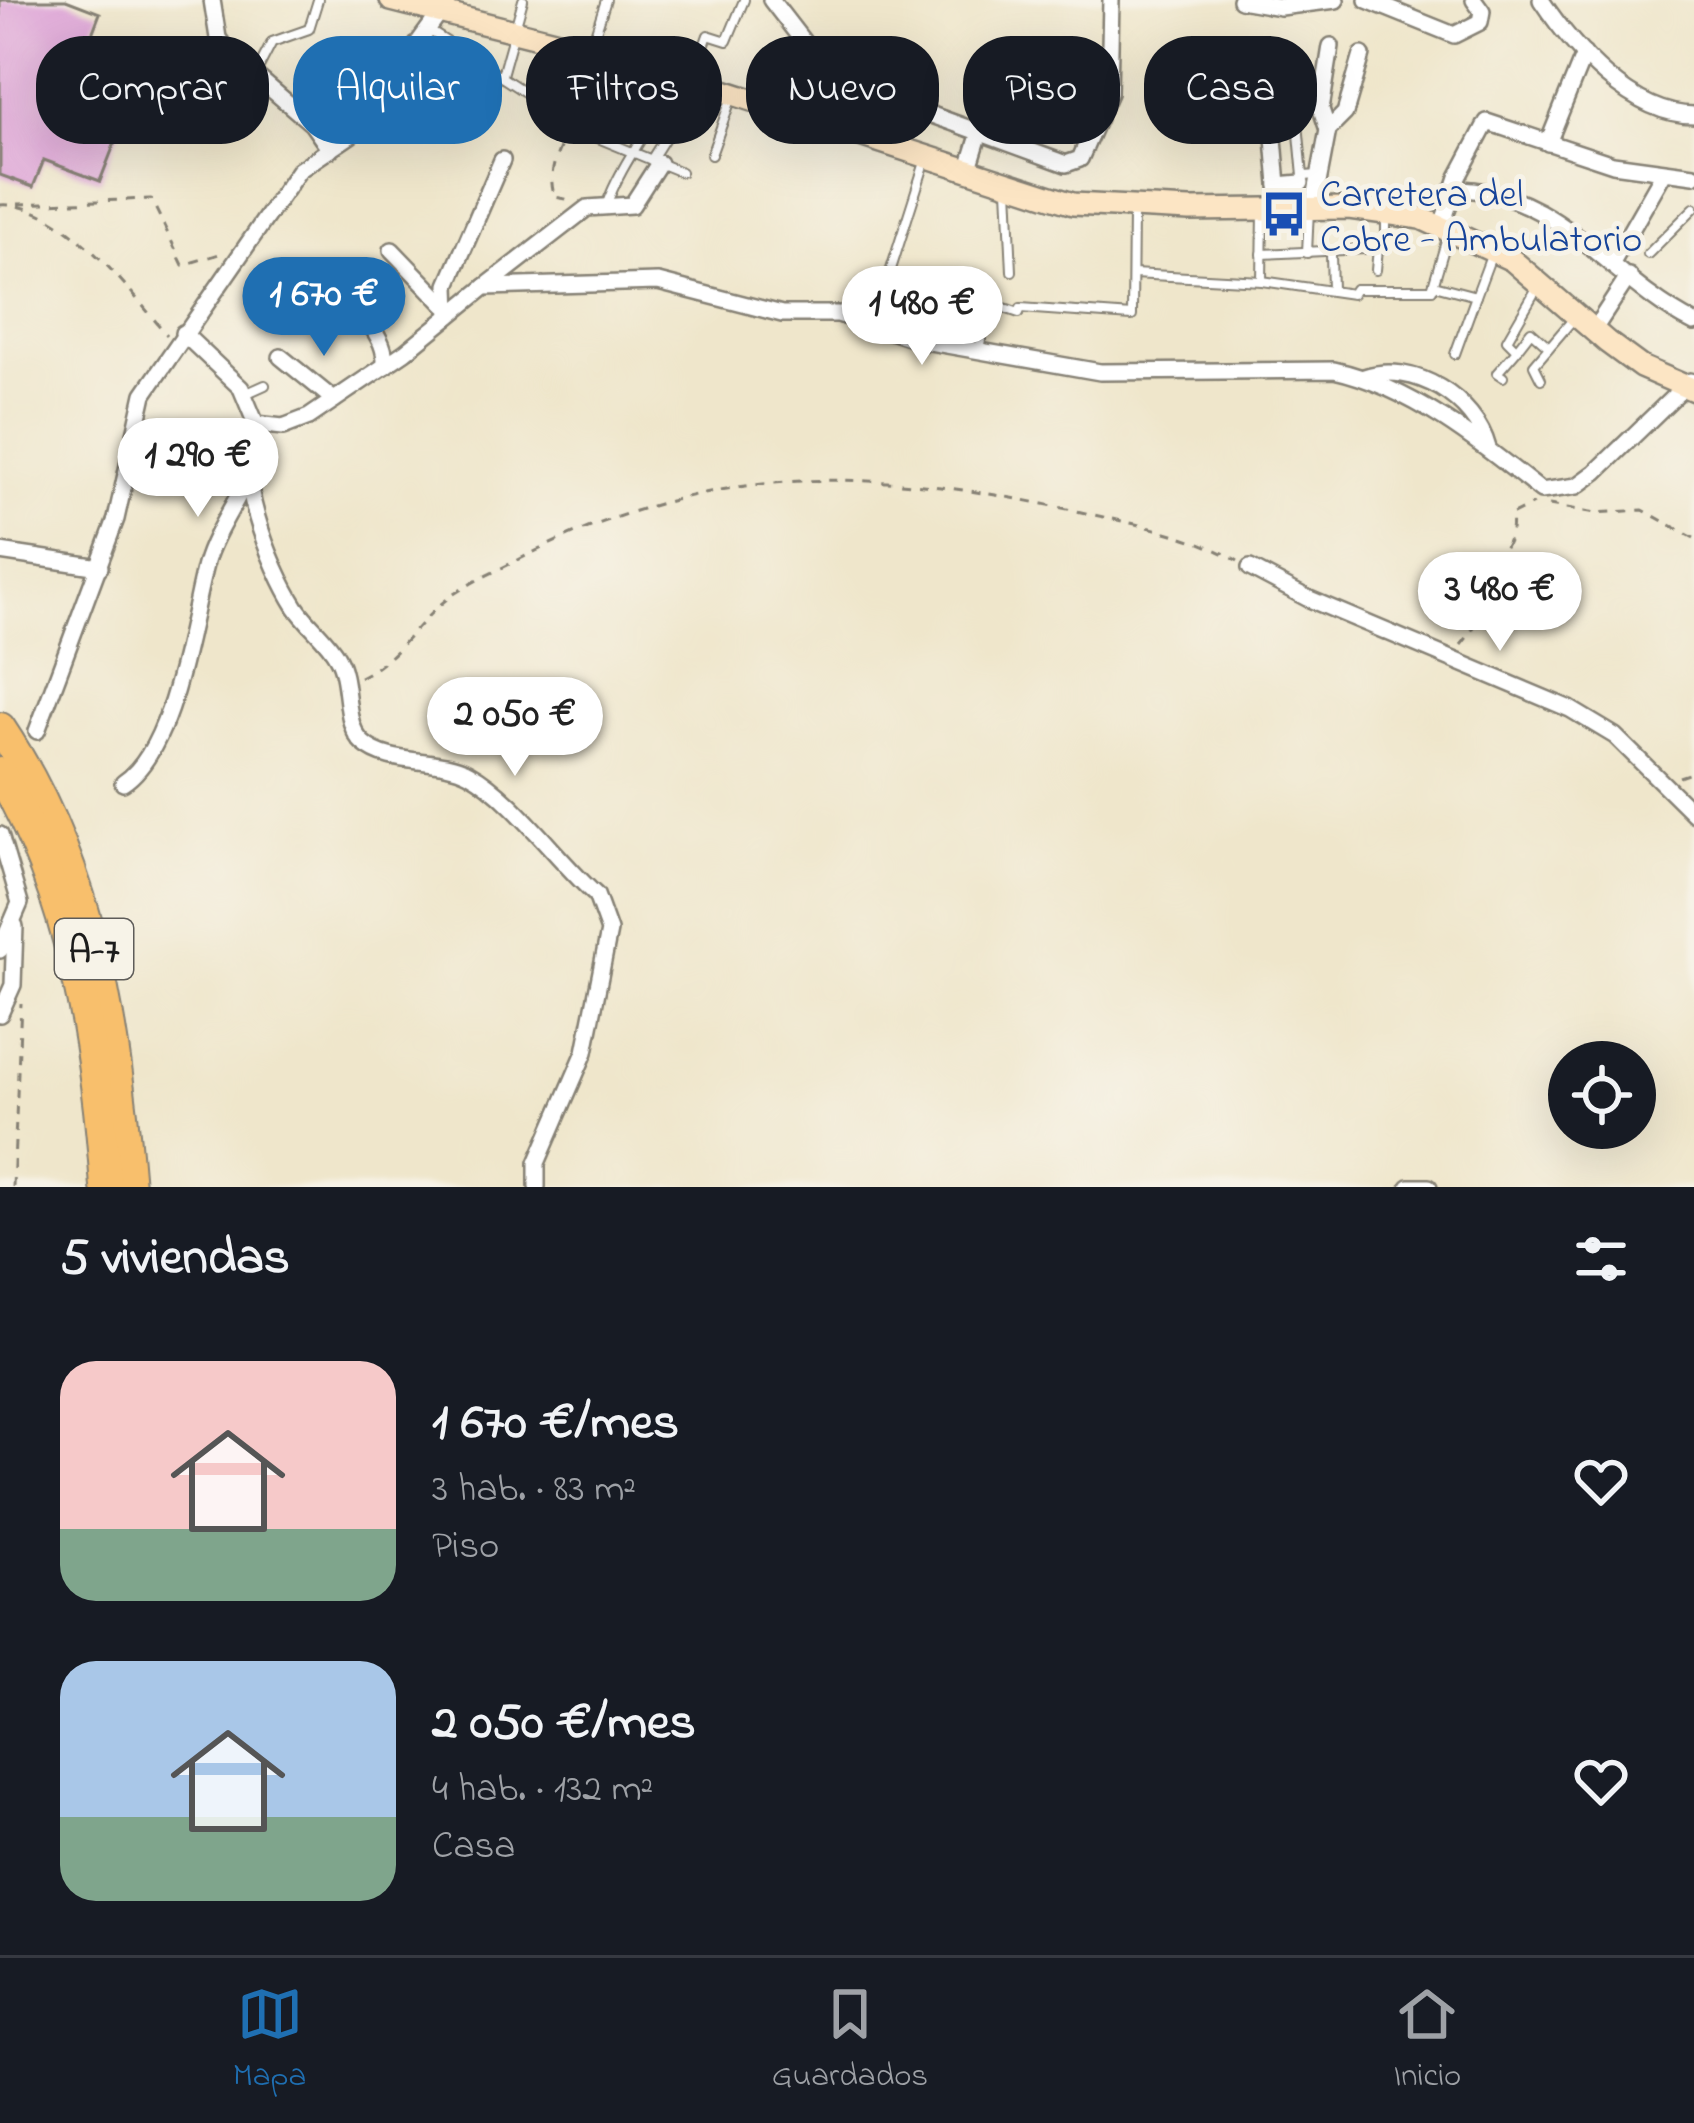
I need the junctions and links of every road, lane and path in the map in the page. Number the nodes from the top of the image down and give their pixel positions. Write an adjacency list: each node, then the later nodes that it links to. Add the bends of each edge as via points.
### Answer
1 (212, 0): 16 (street)
2 (318, 0): 24 (lane, via 309,29)
3 (391, 0): 14 (street)
4 (523, 0): 15 (lane)
5 (606, 0): 19 (lane)
6 (744, 0): 22 (lane)
7 (771, 0): 20 (street)
8 (1111, 0): 21 (street)
9 (1240, 0): 10 (street, via 1280,7)
10 (1330, 0)
11 (1367, 0): 12 (street, via 1454,35 1480,22)
12 (1474, 0)
13 (1540, 0): 25 (street)
14 (450, 12): 15 (street); 17 (lane); 46 (street, via 351,135)
15 (516, 31): 18 (street); 27 (lane)
16 (218, 36)
17 (470, 36)
18 (538, 36)
19 (594, 36)
20 (800, 36)
21 (1110, 36)
22 (722, 39)
23 (1331, 46): 34 (street, via 1322,109)
24 (269, 47)
25 (1584, 54): 33 (street, via 1640,98); 35 (street)
26 (1362, 55): 34 (street, via 1345,113)
27 (502, 76): 30 (lane)
28 (269, 83): 46 (street)
29 (722, 88): 31 (street)
30 (526, 90)
31 (734, 92): 32 (street); 48 (lane)
32 (746, 96)
33 (1694, 115)
34 (1328, 130): 55 (street)
35 (1548, 143): 54 (street); 59 (street, via 1487,122)
36 (562, 144): 63 (path, via 555,196)
37 (611, 144): 47 (lane)
38 (636, 144): 47 (lane)
39 (661, 144): 51 (lane)
40 (887, 144): 49 (street)
41 (976, 144): 52 (street)
42 (1012, 144): 43 (street, via 1066,164 1080,159)
43 (1087, 144)
44 (1272, 144): 60 (street)
45 (1300, 144): 55 (lane, via 1303,176)
46 (330, 150): 69 (street, via 299,170)
47 (630, 152): 51 (lane); 63 (lane)
48 (711, 154)
49 (926, 158): 52 (street); 94 (lane)
50 (502, 160): 91 (street, via 448,285)
51 (655, 162): 53 (lane); 63 (street, via 632,205)
52 (968, 171): 58 (street)
53 (681, 172)
54 (1663, 174): 56 (street); 78 (street)
55 (1320, 175): 66 (street)
56 (1694, 175)
57 (1301, 183): 60 (street)
58 (1008, 184): 64 (street, via 1072,204); 80 (lane)
59 (1453, 189): 68 (street); 78 (street, via 1540,208)
60 (1274, 201): 64 (street); 66 (street); 74 (lane)
61 (18, 204): 62 (path); 69 (path, via 151,199 183,266); 95 (path, via 98,253)
62 (0, 205)
63 (606, 206): 77 (street, via 587,208)
64 (1132, 208): 81 (lane)
65 (1694, 208): 76 (lane)
66 (1311, 209): 67 (street); 73 (lane)
67 (1386, 211): 68 (street); 70 (lane, via 1386,248)
68 (1446, 226): 71 (street); 85 (lane)
69 (242, 247): 95 (street)
70 (1378, 248): 75 (lane); 79 (lane)
71 (1494, 249): 84 (street); 90 (lane)
72 (392, 250): 91 (street)
73 (1306, 253): 74 (lane); 75 (lane)
74 (1262, 254): 83 (lane)
75 (1330, 254): 88 (lane)
76 (1648, 254)
77 (522, 259): 86 (street); 87 (street, via 526,280)
78 (1612, 263): 82 (street)
79 (1376, 270)
80 (1012, 271)
81 (1132, 274): 83 (lane); 98 (lane, via 1132,316 1052,308 1019,314 990,303)
82 (1629, 276): 92 (street); 93 (street)
83 (1262, 281): 88 (lane)
84 (1541, 282): 93 (street); 97 (lane, via 1507,340)
85 (1433, 285): 88 (lane); 90 (lane)
86 (485, 286): 87 (street); 91 (street)
87 (539, 288): 94 (street, via 658,282 782,314 819,312)
88 (1332, 290)
89 (358, 291): 101 (street, via 359,312 384,342)
90 (1476, 296): 99 (lane)
91 (447, 311): 101 (street)
92 (1694, 322)
93 (1584, 323): 96 (lane); 106 (street, via 1641,367)
94 (873, 326): 98 (street)
95 (179, 339): 107 (street); 115 (street, via 144,394)
96 (1549, 347): 97 (lane, via 1532,331); 104 (lane, via 1534,365)
97 (1517, 350): 103 (lane, via 1497,373)
98 (977, 353): 102 (street, via 1100,373 1334,370)
99 (1455, 354)
100 (281, 356): 108 (street)
101 (386, 366): 108 (street)
102 (1364, 377): 110 (street); 110 (street, via 1398,371 1444,390 1483,428)
103 (1503, 377)
104 (1541, 379)
105 (266, 385): 107 (lane)
106 (1690, 385): 112 (street, via 1577,486)
107 (244, 394): 109 (street)
108 (334, 400): 109 (street, via 297,424)
109 (256, 424): 111 (street)
110 (1488, 448): 112 (street)
111 (249, 477): 118 (street, via 279,580); 124 (street, via 206,562 199,610 153,742)
112 (1538, 496): 113 (path, via 1574,512 1643,510); 117 (path, via 1511,515 1512,538 1485,609)
113 (1694, 538)
114 (0, 552): 115 (street)
115 (100, 567): 120 (street)
116 (1250, 568): 117 (street); 118 (path, via 1209,544 981,492 911,480 761,482 655,505 526,556 450,596 388,662)
117 (1445, 656): 123 (street, via 1570,709)
118 (348, 681): 134 (street, via 360,741 468,772 606,913 585,1052 537,1163)
119 (0, 728): 133 (highway, A-7, via 60,842 92,938)
120 (37, 731)
121 (1694, 772): 123 (path)
122 (0, 773): 132 (highway, A-7, via 68,936)
123 (1666, 782): 125 (street)
124 (123, 783)
125 (1694, 814)
126 (0, 836): 127 (street, via 19,894)
127 (15, 926): 128 (street); 130 (street, via 13,985)
128 (0, 950)
129 (21, 998): 131 (path)
130 (0, 1014)
131 (13, 1187)
132 (106, 1187)
133 (129, 1187)
134 (537, 1187)
135 (1409, 1187): 136 (street)
136 (1429, 1187)

